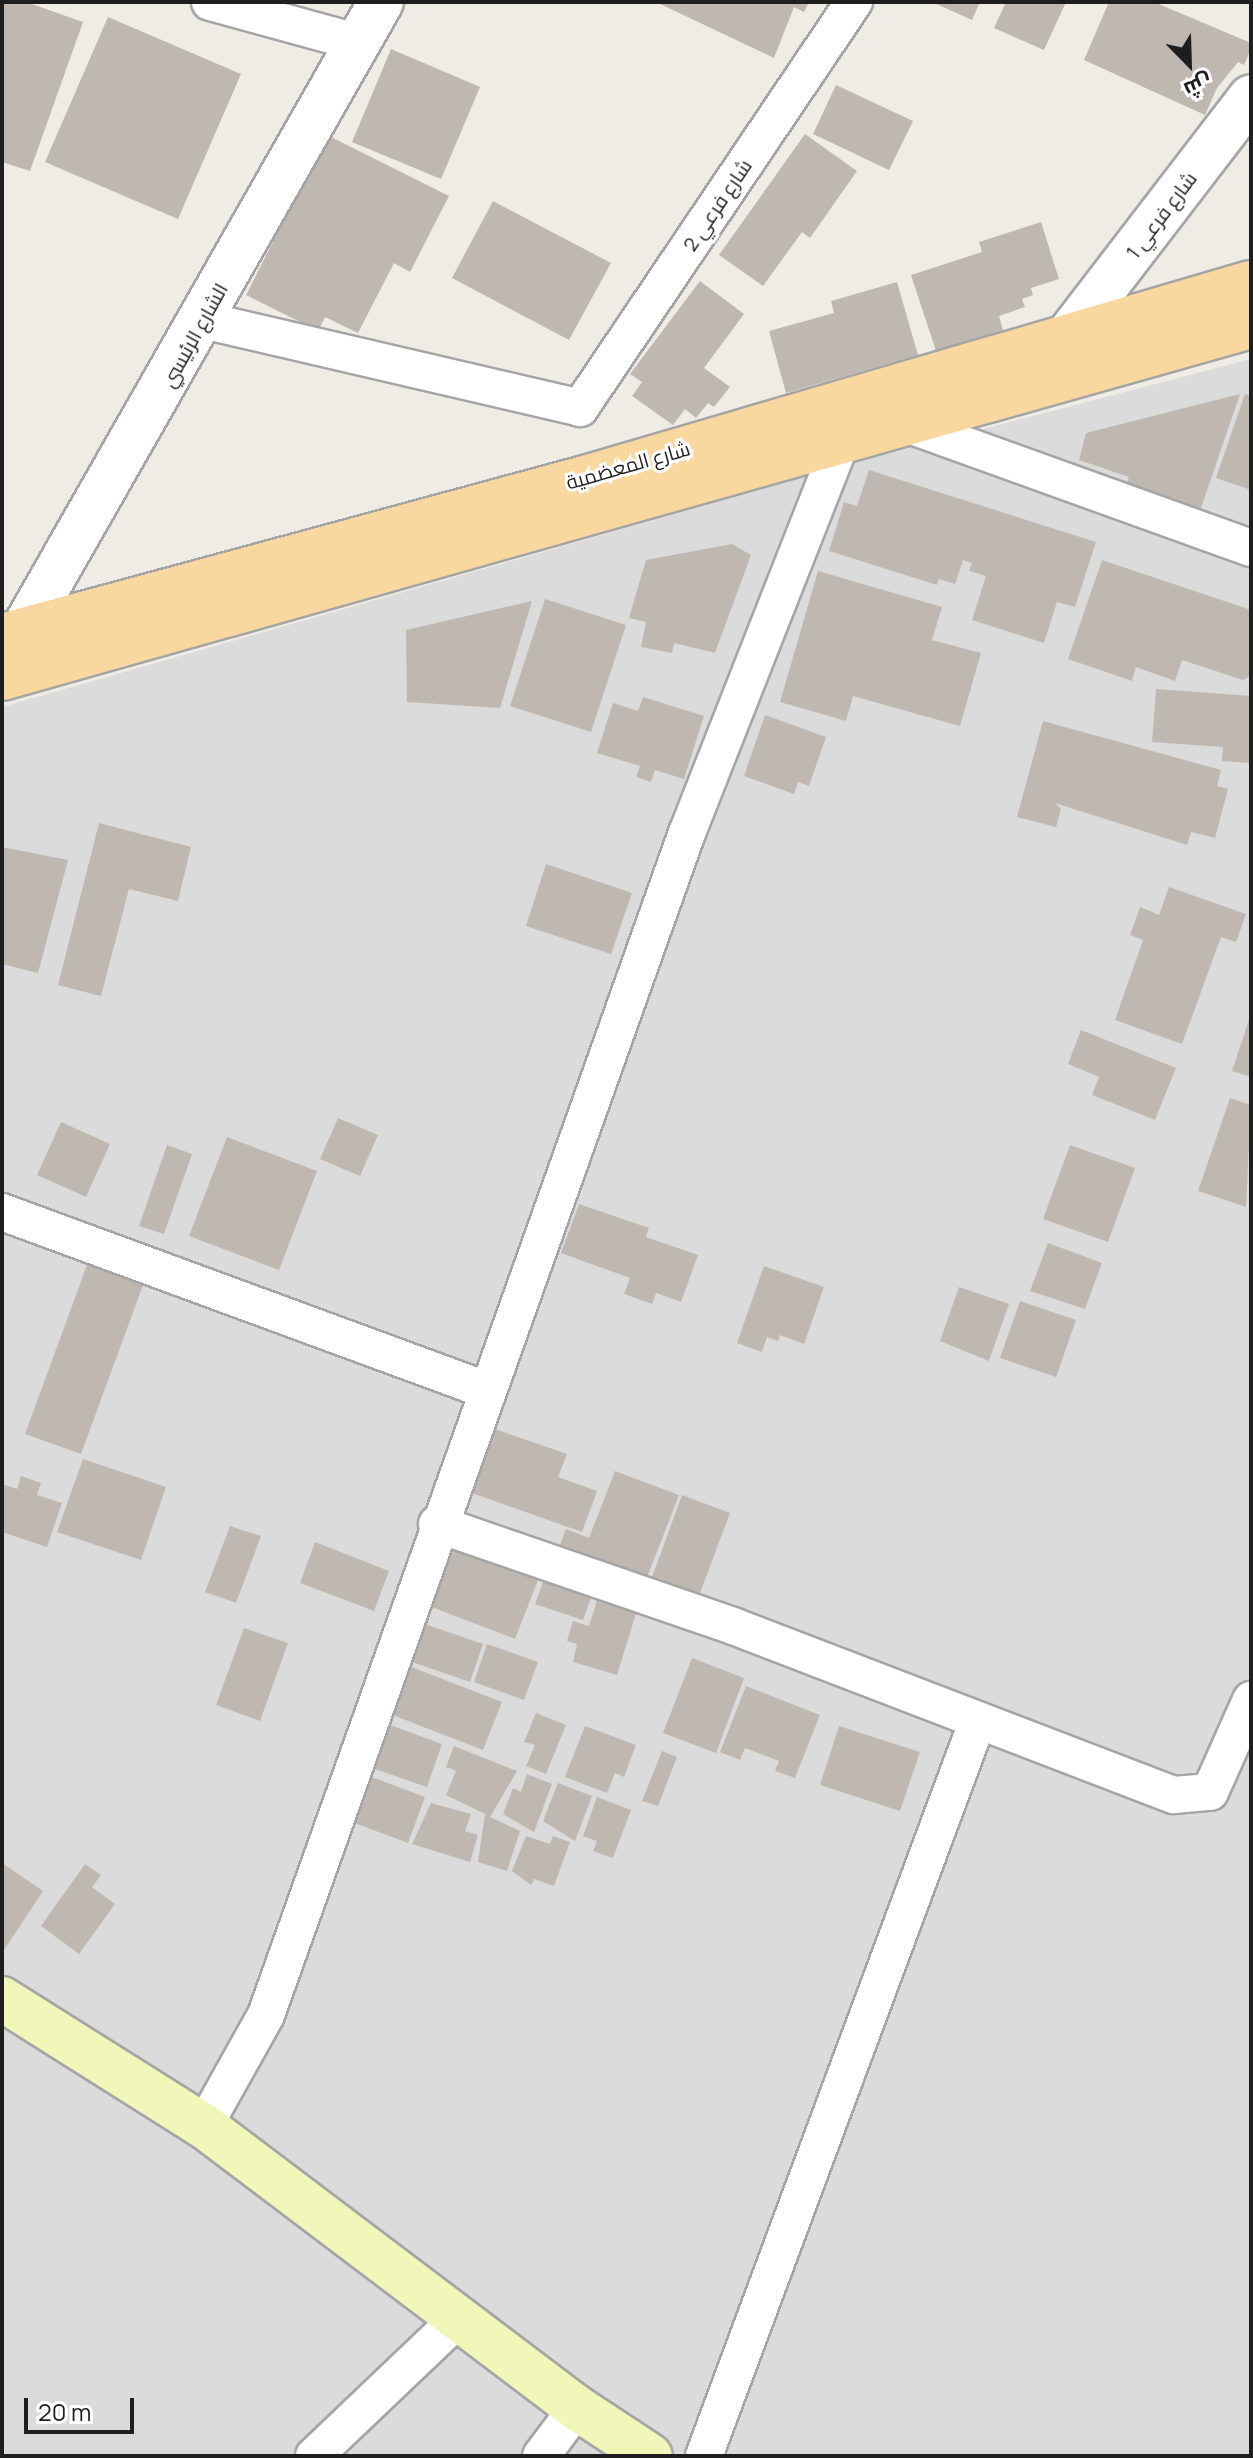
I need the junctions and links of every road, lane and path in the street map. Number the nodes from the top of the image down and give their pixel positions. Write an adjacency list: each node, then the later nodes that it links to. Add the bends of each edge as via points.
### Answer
1 (210, 2): 4 (street)
2 (381, 2): 4 (street, الشارع الرئيسي)
3 (854, 2): 7 (street, شارع فرعي 2, via 580,408)
4 (356, 42): 7 (street, الشارع الرئيسي)
5 (1251, 97): 9 (street, شارع فرعي 1)
6 (1251, 283): 9 (main road, شارع المعضمية)
7 (203, 320): 13 (street, الشارع الرئيسي)
8 (1251, 326): 10 (main road, شارع المعضمية)
9 (1070, 333): 13 (main road, شارع المعضمية, via 581,479)
10 (909, 425): 11 (main road, شارع المعضمية); 12 (street)
11 (841, 442): 15 (main road, شارع المعضمية); 17 (street, via 687,833)
12 (1251, 548)
13 (15, 632): 14 (street, الشارع الرئيسي)
14 (2, 665)
15 (2, 678)
16 (2, 1212): 17 (street)
17 (486, 1390): 18 (street)
18 (437, 1524): 20 (street); 22 (street, via 266,2015)
19 (1251, 1700): 20 (street, via 1210,1792 1186,1794)
20 (978, 1720): 28 (street)
21 (2, 1999): 22 (main road)
22 (204, 2126): 23 (main road)
23 (461, 2316): 24 (main road); 25 (street)
24 (577, 2408): 26 (street); 27 (main road)
25 (314, 2456)
26 (541, 2456)
27 (650, 2456)
28 (704, 2456)

